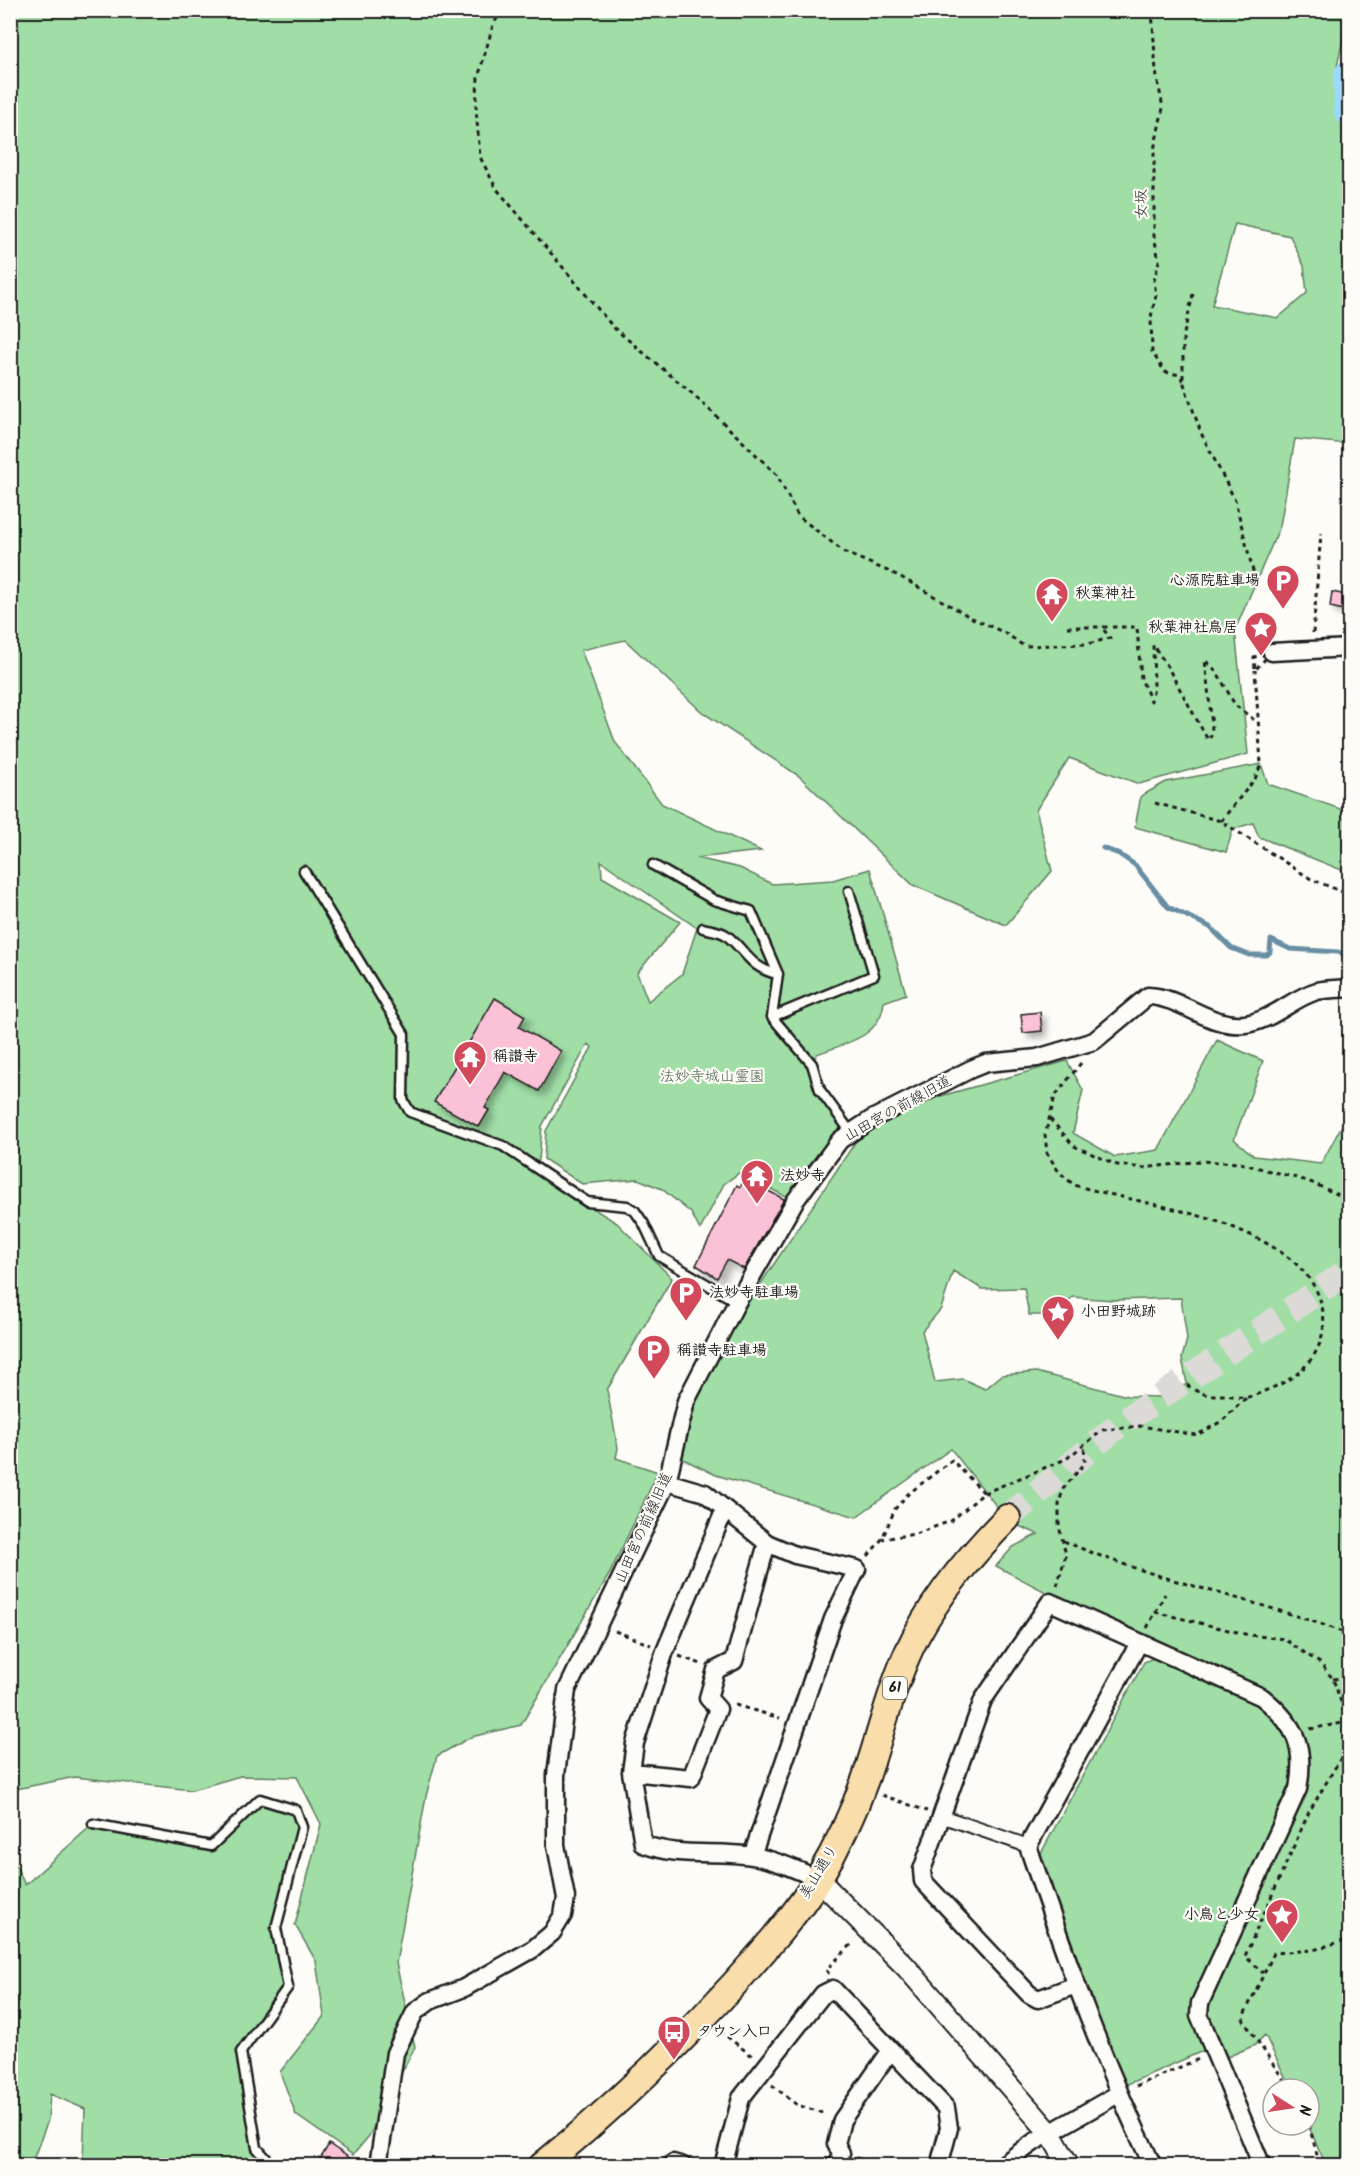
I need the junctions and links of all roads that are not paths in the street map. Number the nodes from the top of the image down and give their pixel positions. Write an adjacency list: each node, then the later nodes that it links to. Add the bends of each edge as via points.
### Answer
1 (1350, 648): 2 (street)
2 (1272, 651)
3 (653, 865): 7 (lane, via 714,900 751,911)
4 (304, 871): 11 (lane, via 404,1034 403,1101 410,1112 503,1146 587,1202 627,1206 644,1224 659,1256)
5 (849, 891): 9 (lane, via 874,975)
6 (703, 928): 7 (lane, via 725,933 744,956 766,972)
7 (778, 974): 9 (lane)
8 (1350, 988): 10 (street, 山田宮の前線旧道, via 1318,991 1245,1024 1220,1022 1176,1001 1148,996 1094,1041 1037,1058 986,1063)
9 (772, 1017): 10 (lane, via 812,1064 820,1089)
10 (850, 1131): 11 (street, 山田宮の前線旧道, via 795,1201)
11 (737, 1302): 12 (street, 山田宮の前線旧道, via 686,1401)
12 (667, 1482): 13 (street, via 705,1493); 31 (street, 山田宮の前線旧道, via 567,1690 556,1775 556,1845 566,1898 563,1915 552,1933 533,1949 415,2012 395,2053)
13 (725, 1509): 15 (street); 17 (street, via 642,1715)
14 (1007, 1518): 22 (main road, 美山通り / 61, via 970,1557 916,1637 866,1779)
15 (767, 1543): 17 (street, via 734,1661 716,1670 708,1698 718,1709 691,1778); 21 (street, via 795,1556 857,1569 833,1620)
16 (1139, 1642): 18 (street, via 1050,1602 983,1700); 20 (street); 40 (street, via 1262,1697 1280,1712 1294,1733 1302,1766 1298,1789 1200,2003 1199,2015)
17 (632, 1772): 21 (street, via 643,1844 684,1854)
18 (941, 1815): 20 (street); 23 (street, via 922,1870 923,1881 1029,1994 1038,1999)
19 (93, 1824): 30 (lane, via 211,1846 260,1799 296,1810 302,1827 276,1928 288,1988 241,2052 257,2148)
20 (1028, 1846): 23 (street)
21 (752, 1856): 22 (street)
22 (818, 1879): 26 (street, via 906,1967); 32 (main road, 美山通り / 61, via 772,1942 672,2050 605,2115)
23 (1076, 1985): 25 (street)
24 (891, 2050): 27 (street, via 842,2120 836,2144); 35 (street, via 833,1989 824,1994 741,2098); 36 (street, via 946,2108 949,2128)
25 (1122, 2092): 26 (street); 39 (street)
26 (1050, 2133): 37 (street); 38 (street)
27 (839, 2159)
28 (101, 2166): 29 (lane)
29 (113, 2166)
30 (273, 2166)
31 (378, 2166)
32 (542, 2166)
33 (672, 2166): 34 (street)
34 (683, 2166)
35 (723, 2166)
36 (939, 2166)
37 (1001, 2166)
38 (1069, 2166)
39 (1153, 2166)
40 (1262, 2166)

